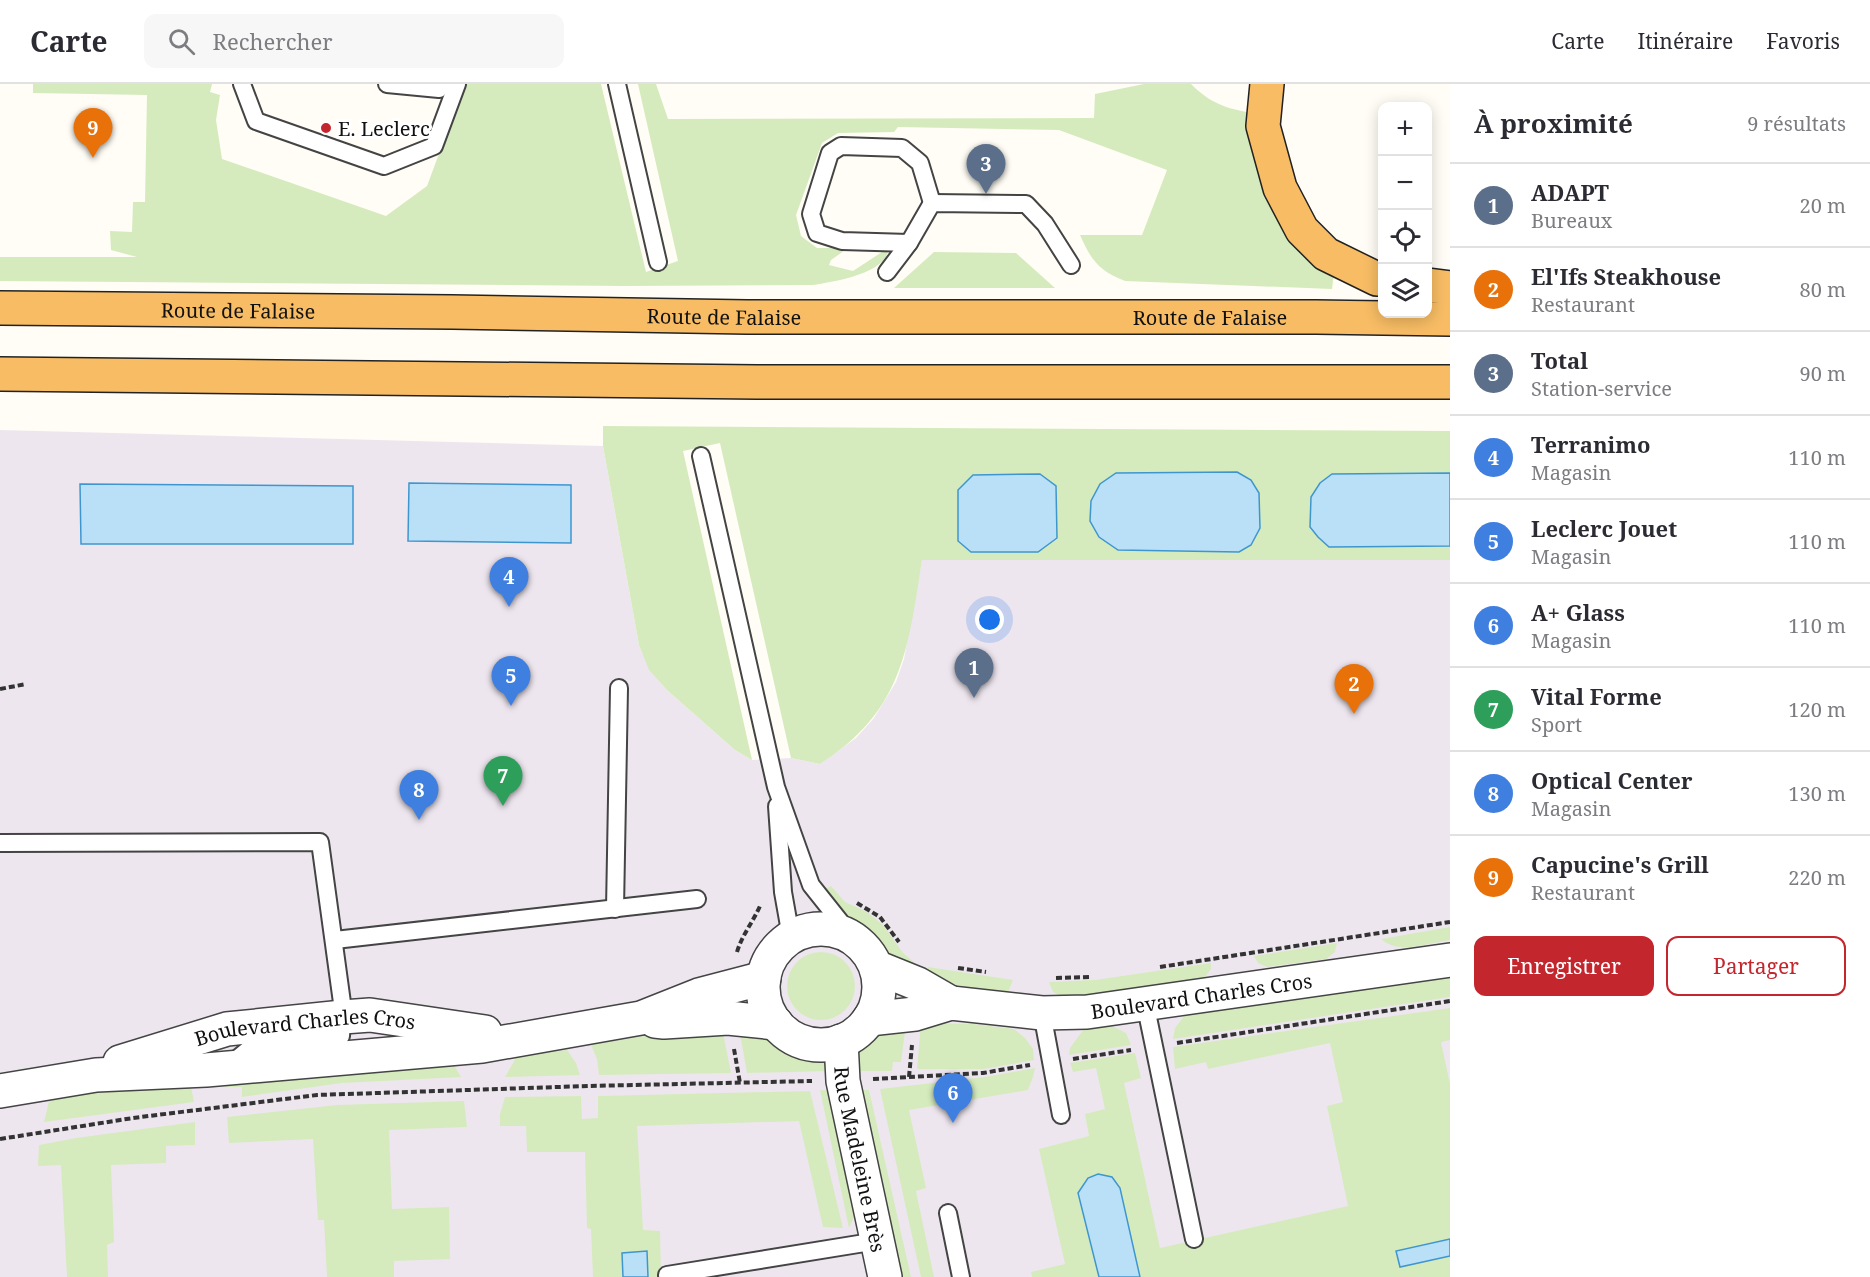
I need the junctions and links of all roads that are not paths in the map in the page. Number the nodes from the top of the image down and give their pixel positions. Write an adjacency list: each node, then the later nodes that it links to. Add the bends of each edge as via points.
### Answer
1 (242, 84): 4 (lane, via 256,121 384,165 434,146)
2 (387, 84): 3 (lane, via 439,89)
3 (442, 84)
4 (457, 84)
5 (616, 84): 9 (lane)
6 (1267, 84): 12 (highway, via 1263,126 1280,188 1302,230 1326,254)
7 (932, 203): 8 (lane); 8 (lane, via 920,163 902,148 841,146 830,153 811,214 817,233 842,241); 10 (lane, via 1026,204 1046,225)
8 (909, 243): 11 (lane)
9 (658, 262)
10 (1071, 265)
11 (887, 272)
12 (1378, 279)
13 (1432, 286): 14 (highway)
14 (1450, 288)
15 (0, 308): 16 (highway, Route de Falaise, via 747,317)
16 (1450, 319)
17 (0, 374): 18 (highway, via 757,382)
18 (1450, 382)
19 (701, 456): 21 (lane)
20 (619, 688): 24 (lane)
21 (776, 787): 25 (lane, via 783,892); 26 (lane, via 811,885)
22 (0, 843): 27 (lane, via 320,842)
23 (697, 899): 24 (lane)
24 (615, 909): 27 (lane)
25 (791, 937): 26 (street, via 823,929); 30 (street, via 769,962)
26 (854, 939): 29 (street)
27 (335, 940): 35 (lane)
28 (1450, 960): 32 (street, Boulevard Charles Cros)
29 (876, 967): 31 (street, Boulevard Charles Cros); 36 (street, via 877,1003)
30 (764, 978): 33 (street, Boulevard Charles Cros); 37 (street, via 765,998)
31 (951, 1003): 34 (street, Boulevard Charles Cros); 36 (street, Boulevard Charles Cros, via 915,1014)
32 (1145, 1003): 34 (street, Boulevard Charles Cros, via 1087,1012); 45 (lane)
33 (726, 1004): 37 (street, Boulevard Charles Cros); 38 (street, Boulevard Charles Cros, via 699,995 641,1018)
34 (1042, 1012): 43 (lane)
35 (344, 1017): 38 (street, Boulevard Charles Cros, via 369,1015); 40 (lane, via 341,1036 249,1049); 41 (street, Boulevard Charles Cros, via 227,1029 118,1063)
36 (869, 1019): 39 (street)
37 (776, 1023): 39 (street, via 789,1035 806,1042 824,1045)
38 (522, 1038): 40 (street, Boulevard Charles Cros, via 482,1046)
39 (841, 1041): 46 (street, Rue Madeleine Brès, via 843,1081)
40 (228, 1066): 41 (street, Boulevard Charles Cros)
41 (96, 1075): 42 (street, Boulevard Charles Cros)
42 (0, 1091)
43 (1061, 1115)
44 (948, 1213): 49 (lane)
45 (1194, 1239)
46 (878, 1241): 47 (lane); 48 (street, Rue Madeleine Brès)
47 (667, 1275)
48 (885, 1277)
49 (961, 1277)

